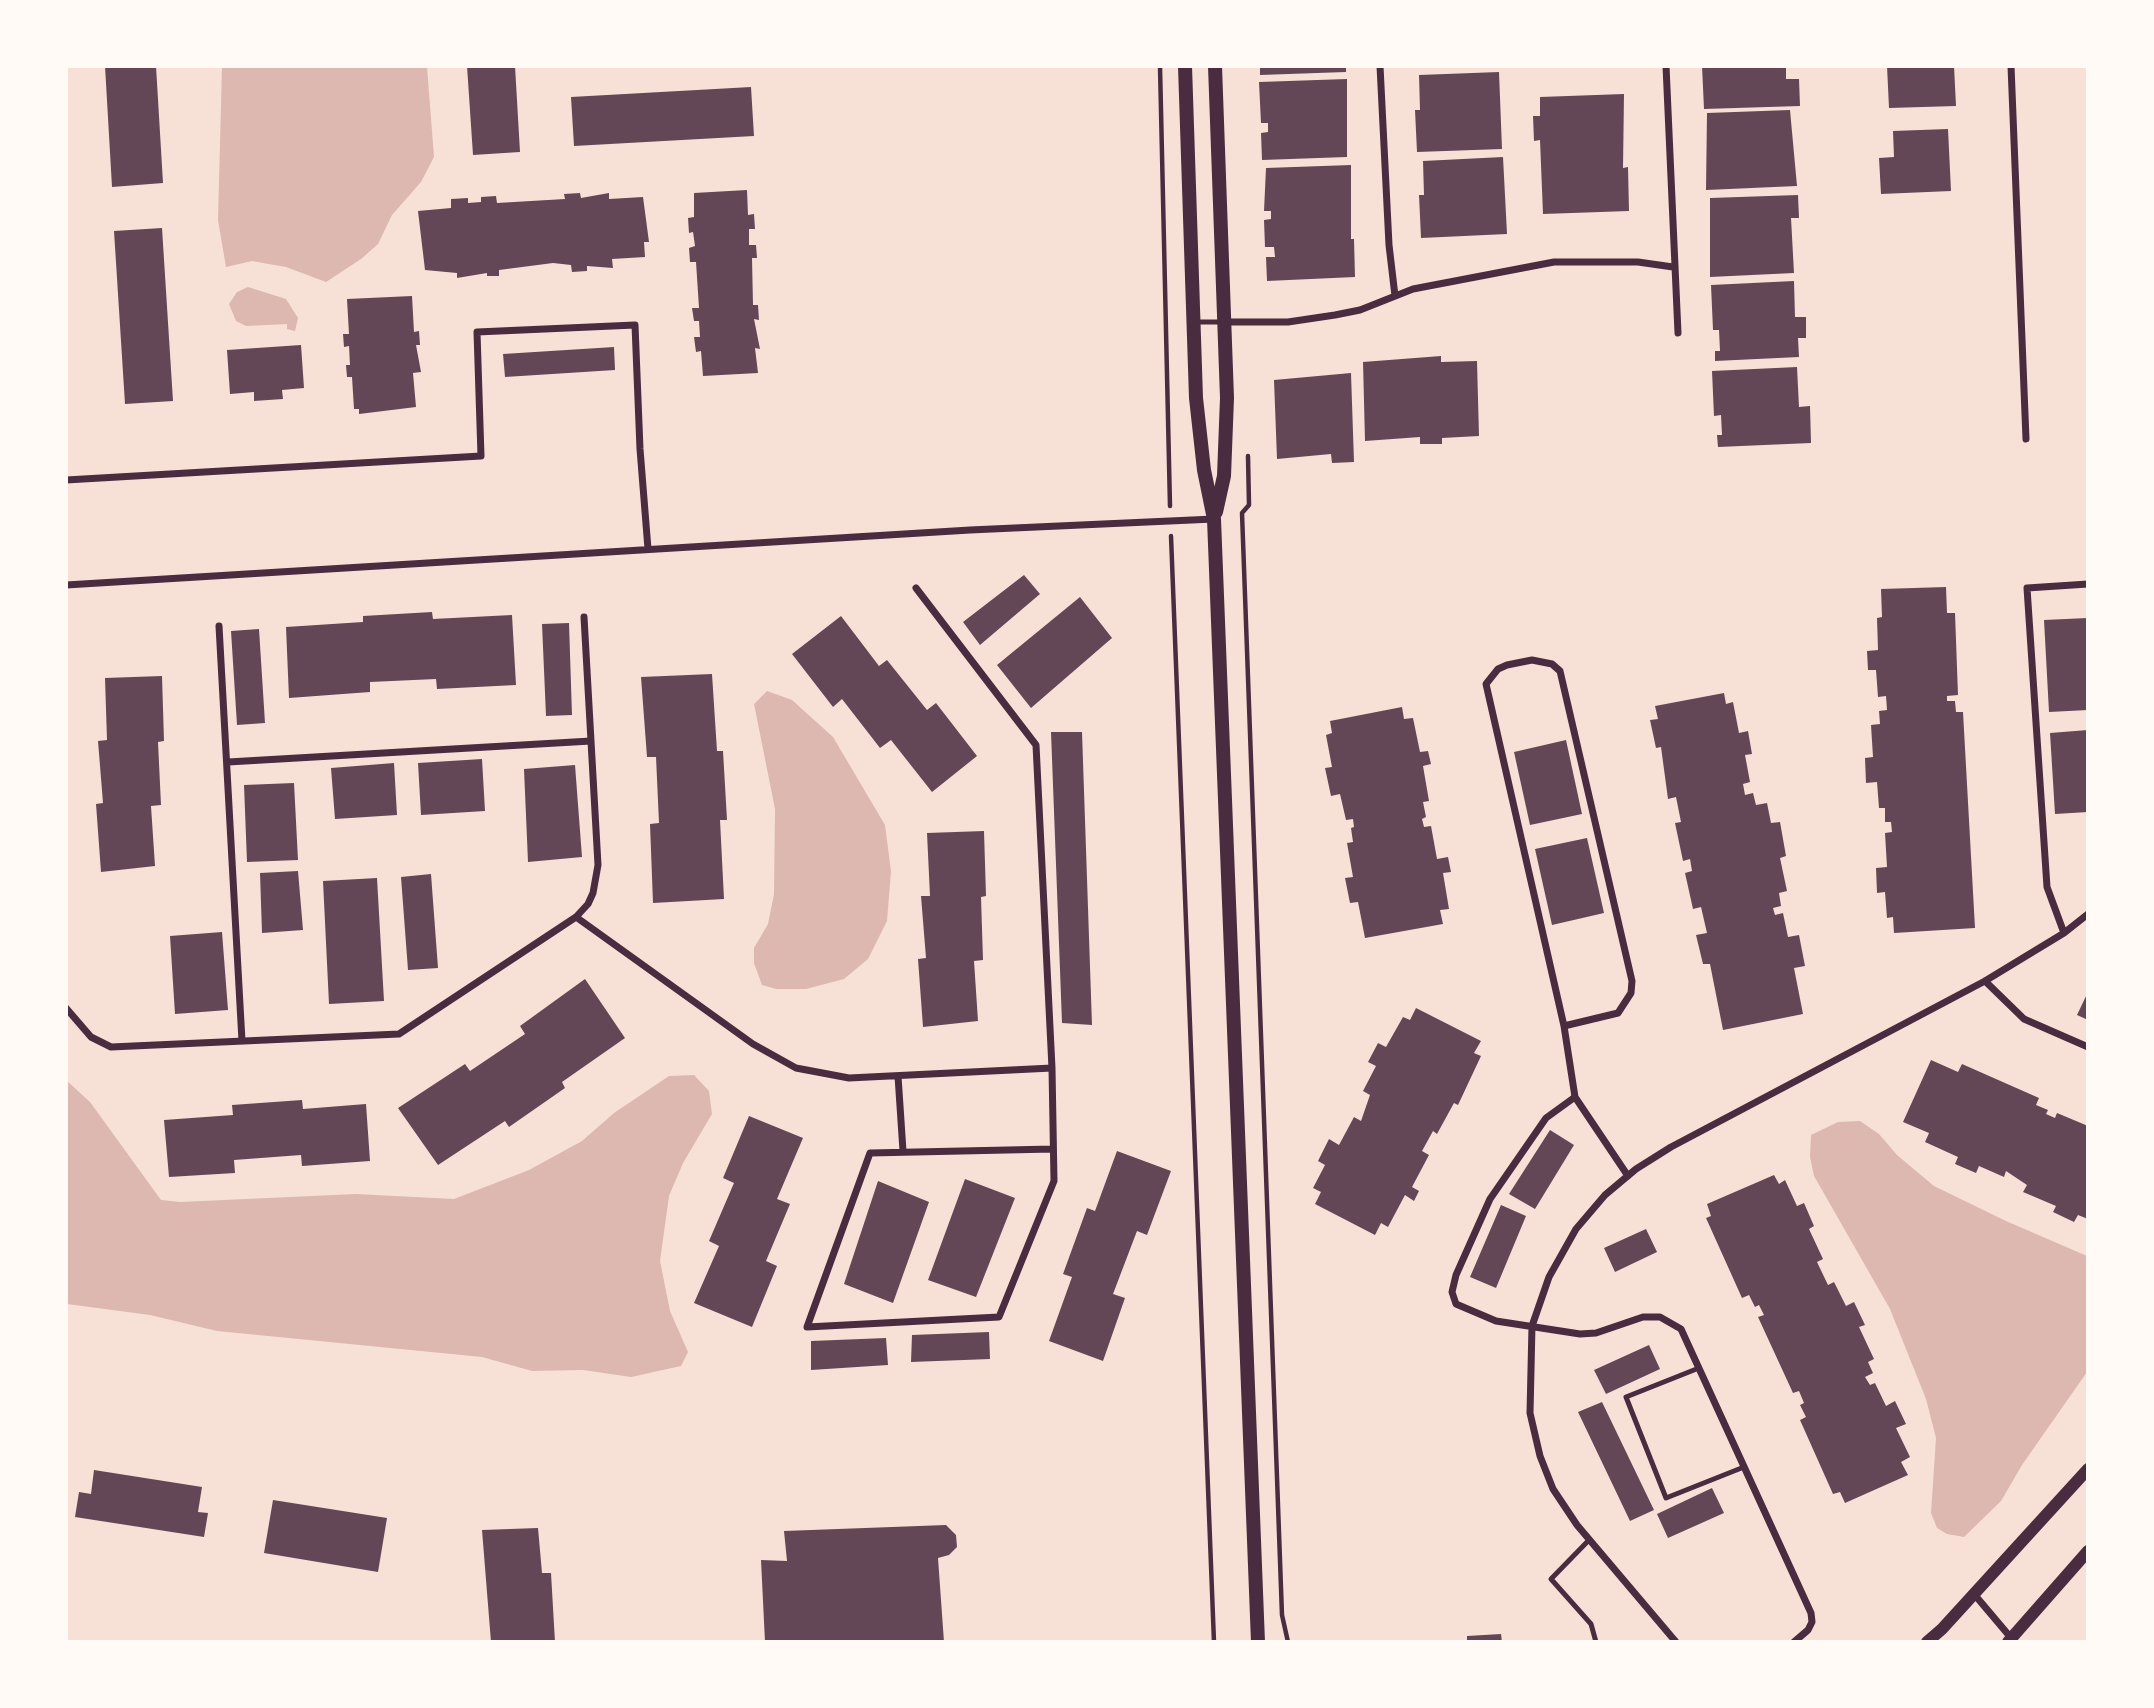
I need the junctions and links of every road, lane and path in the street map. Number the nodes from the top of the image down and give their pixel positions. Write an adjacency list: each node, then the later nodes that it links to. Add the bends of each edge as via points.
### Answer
1 (1160, 66): 16 (path)
2 (1185, 66): 9 (main road)
3 (1215, 66): 10 (main road)
4 (1380, 66): 8 (street)
5 (1666, 66): 7 (street)
6 (2011, 66): 12 (street)
7 (1673, 267): 8 (street, via 1638,262 1554,262); 11 (street)
8 (1395, 296): 10 (street, via 1335,316)
9 (1195, 322): 10 (lane); 15 (main road, via 1196,398)
10 (1224, 322): 15 (main road, via 1224,476)
11 (1678, 332)
12 (2026, 439)
13 (66, 480): 17 (street, via 481,456 477,332 635,325)
14 (1249, 505): 49 (path, via 1242,513 1282,1615)
15 (1214, 519): 16 (street); 48 (main road)
16 (1171, 521): 17 (street); 47 (path)
17 (648, 549): 19 (street)
18 (2088, 583): 27 (street, via 2027,588 2047,887)
19 (66, 585)
20 (916, 588): 33 (street, via 1036,745)
21 (584, 617): 23 (street)
22 (219, 626): 24 (street)
23 (591, 741): 24 (street); 26 (street, via 598,865 589,904)
24 (228, 762): 31 (street)
25 (2088, 914): 27 (street)
26 (576, 917): 31 (street, via 399,1034); 34 (street, via 786,1063 820,1075)
27 (2064, 933): 28 (street)
28 (1985, 981): 32 (street, via 2024,1019); 38 (street, via 1671,1147)
29 (66, 1008): 31 (street, via 91,1037 111,1047)
30 (1564, 1026): 30 (street, via 1618,1013 1631,993 1632,981 1560,671 1552,664 1532,660 1498,669 1486,684); 35 (street)
31 (242, 1041)
32 (2088, 1046)
33 (1052, 1068): 34 (street); 36 (street)
34 (898, 1076): 37 (street)
35 (1575, 1097): 38 (street); 39 (street, via 1546,1118 1510,1167 1490,1199 1452,1292 1462,1310)
36 (1053, 1149): 37 (street); 37 (street, via 1054,1181 999,1317 807,1327 870,1153)
37 (903, 1152)
38 (1628, 1175): 39 (street, via 1576,1228 1549,1277)
39 (1532, 1326): 40 (street, via 1580,1335 1643,1317 1660,1317 1681,1329); 43 (street, via 1530,1413 1540,1456 1553,1489)
40 (1699, 1368): 41 (street); 41 (lane, via 1626,1397 1666,1498)
41 (1744, 1467): 52 (street, via 1811,1613 1808,1630)
42 (2088, 1469): 45 (street)
43 (1589, 1540): 50 (lane, via 1551,1579 1591,1624); 51 (street)
44 (2088, 1551): 46 (street)
45 (1974, 1594): 46 (street); 53 (street)
46 (2012, 1640)
47 (1214, 1642)
48 (1258, 1642)
49 (1288, 1642)
50 (1596, 1642)
51 (1676, 1642)
52 (1794, 1642)
53 (1927, 1642)

